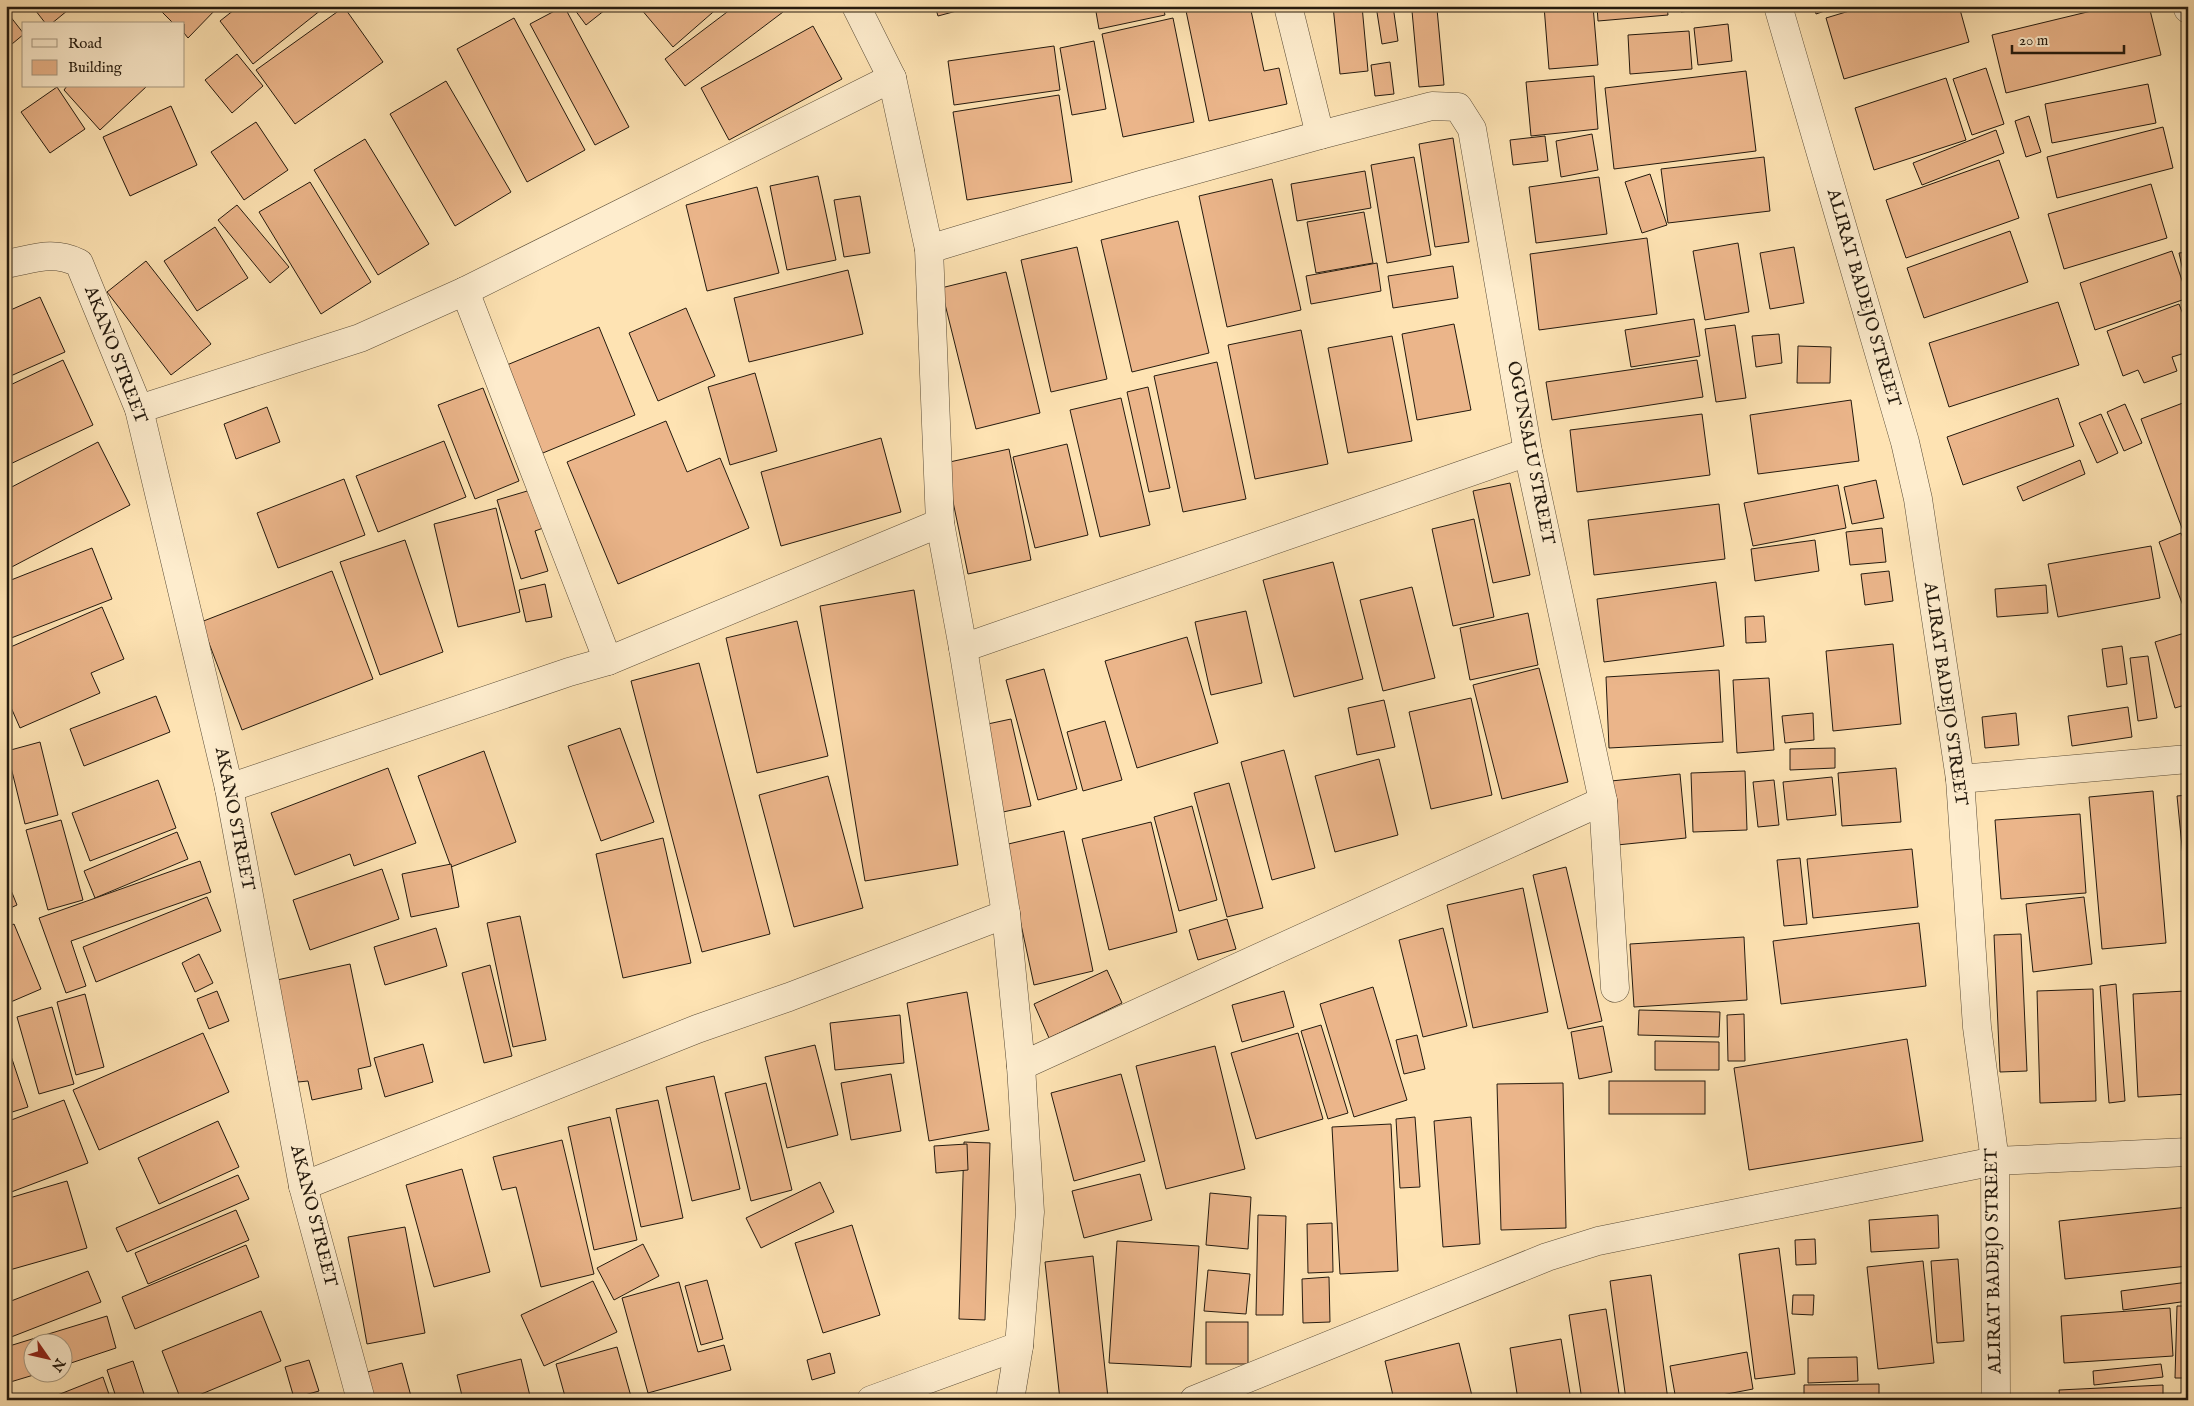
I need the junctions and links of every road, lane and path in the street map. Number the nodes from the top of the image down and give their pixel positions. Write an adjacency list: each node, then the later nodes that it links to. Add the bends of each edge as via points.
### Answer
1 (856, 6): 4 (street)
2 (1288, 6): 5 (street)
3 (1778, 6): 15 (street, ALIRAT BADEJO STREET, via 1905,442 1918,499)
4 (892, 78): 6 (street); 8 (street)
5 (1320, 135): 6 (street); 10 (street, OGUNSALU STREET, via 1432,106 1458,106 1472,129)
6 (929, 248): 11 (street)
7 (6, 264): 9 (street, AKANO STREET, via 51,256 64,256 79,264)
8 (465, 291): 9 (street, via 360,338); 13 (street)
9 (139, 409): 16 (street, AKANO STREET)
10 (1528, 452): 12 (street); 17 (street, OGUNSALU STREET)
11 (940, 523): 12 (street); 13 (street)
12 (963, 648): 18 (street)
13 (608, 661): 16 (street)
14 (2188, 759): 15 (street)
15 (1960, 779): 22 (street, ALIRAT BADEJO STREET, via 1977,1027)
16 (230, 788): 23 (street, AKANO STREET)
17 (1603, 802): 19 (street, OGUNSALU STREET); 20 (street)
18 (1006, 914): 20 (street); 23 (street, via 697,1029)
19 (1615, 988)
20 (1020, 1066): 24 (street, via 1030,1212)
21 (2188, 1152): 22 (street)
22 (1995, 1161): 28 (street, via 1598,1241 1547,1257); 29 (street, ALIRAT BADEJO STREET)
23 (303, 1186): 25 (street, AKANO STREET)
24 (1019, 1346): 26 (street); 27 (street)
25 (361, 1400)
26 (871, 1400)
27 (1010, 1400)
28 (1194, 1400)
29 (1996, 1400)

